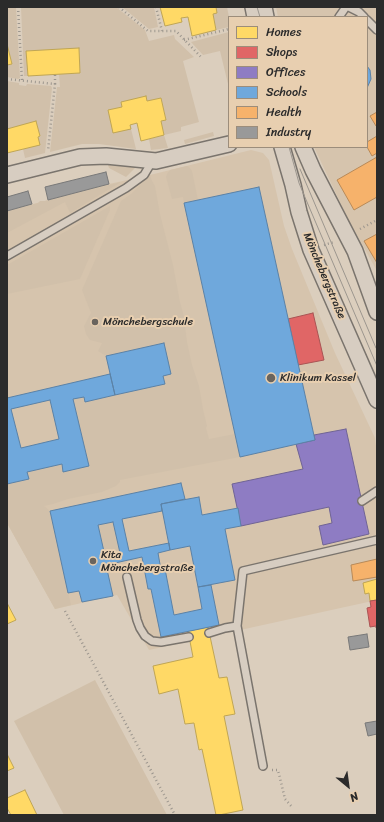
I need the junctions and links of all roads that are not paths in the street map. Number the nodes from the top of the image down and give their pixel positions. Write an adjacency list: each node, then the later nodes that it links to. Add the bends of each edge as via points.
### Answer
1 (346, 7): 3 (lane)
2 (349, 7): 4 (lane)
3 (340, 16)
4 (363, 16)
5 (368, 21): 6 (lane)
6 (377, 30)
7 (228, 144): 10 (street)
8 (282, 148): 14 (street, Mönchebergstraße, via 311,250)
9 (303, 148): 13 (street, via 355,251)
10 (153, 160): 11 (street, via 106,156 80,157); 12 (lane, via 144,175 126,188)
11 (7, 175)
12 (7, 256)
13 (377, 312)
14 (377, 400)
15 (377, 491): 16 (lane)
16 (362, 501)
17 (377, 540): 19 (lane, via 243,571)
18 (127, 576): 21 (lane, via 137,620 144,636 152,641 161,642)
19 (237, 626): 20 (lane); 22 (lane)
20 (209, 633)
21 (189, 637)
22 (263, 766)

